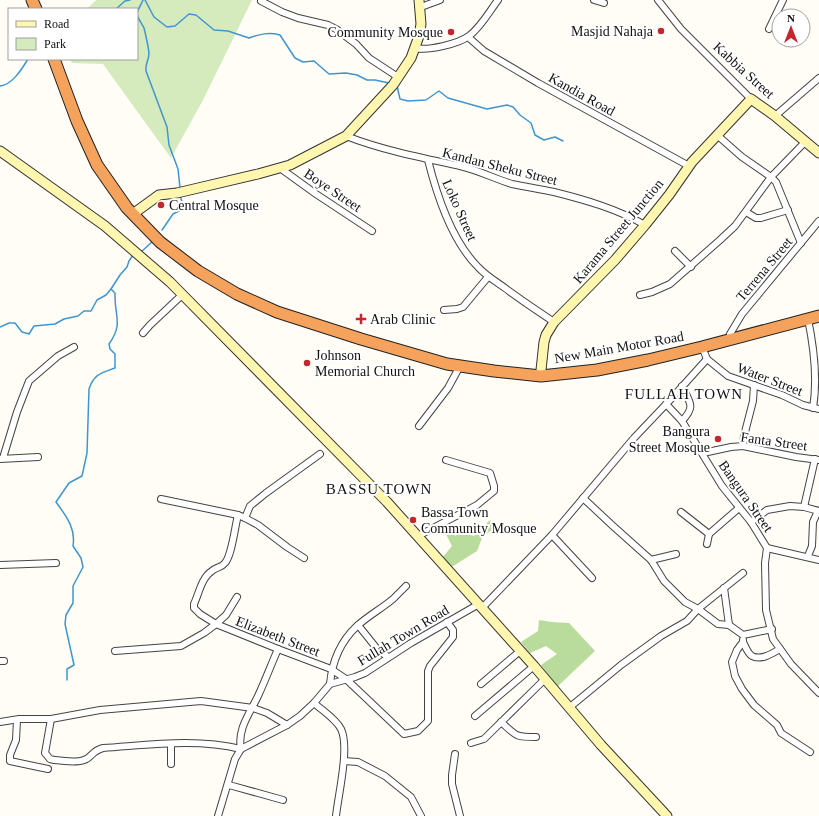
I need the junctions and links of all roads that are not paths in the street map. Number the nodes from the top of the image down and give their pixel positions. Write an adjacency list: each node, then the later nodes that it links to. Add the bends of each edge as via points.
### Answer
1 (440, 0): 7 (street)
2 (498, 0): 10 (street, via 482,23)
3 (594, 0): 8 (street)
4 (658, 0): 16 (street, Kabbia Street, via 681,29)
5 (783, 0): 9 (street)
6 (261, 1): 14 (street, via 298,18 336,29 369,58)
7 (420, 3): 11 (street, via 419,36)
8 (604, 3)
9 (770, 29)
10 (468, 37): 11 (street, via 443,47); 24 (street, Kandia Road, via 484,51 538,83)
11 (415, 48): 14 (street)
12 (54, 60): 49 (highway, New Main Motor Road, via 97,165 127,208 160,242 198,272 236,294 277,312 397,350)
13 (59, 60): 28 (highway, New Main Motor Road, via 102,163)
14 (398, 77): 19 (street)
15 (819, 78): 17 (street)
16 (751, 99): 17 (street, Kabbia Street); 18 (street, Karama Street Junction)
17 (775, 116): 20 (street, Kabbia Street)
18 (717, 135): 24 (street, Karama Street Junction); 26 (street, via 742,157)
19 (346, 136): 23 (street, Kandan Sheku Street); 25 (street)
20 (806, 142): 22 (street, Kabbia Street); 26 (street)
21 (0, 151): 37 (street, via 105,226)
22 (819, 153)
23 (428, 160): 31 (street, Kandan Sheku Street, via 461,166 512,184 596,204 627,215); 36 (street, Loko Street, via 434,183 453,230 464,249)
24 (689, 166): 31 (street, Karama Street Junction)
25 (280, 168): 28 (street, via 159,195); 32 (street, Boye Street)
26 (771, 177): 27 (street, via 776,182); 29 (street)
27 (788, 210): 29 (street, via 761,218); 33 (street)
28 (137, 211): 50 (highway, New Main Motor Road, via 163,239 200,268 239,290 279,307 448,358)
29 (746, 212): 35 (street, via 735,226)
30 (819, 222): 33 (street, Terrena Street)
31 (645, 225): 43 (street, Karama Street Junction, via 605,271)
32 (372, 231)
33 (801, 243): 45 (street, Terrena Street, via 742,314)
34 (675, 251): 35 (street)
35 (691, 267): 38 (street, via 670,284)
36 (488, 277): 40 (street, via 463,307); 43 (street, Loko Street)
37 (182, 295): 44 (street); 75 (street)
38 (640, 295)
39 (819, 309): 45 (highway, New Main Motor Road)
40 (444, 310)
41 (819, 316): 42 (highway, New Main Motor Road)
42 (808, 319): 47 (highway, New Main Motor Road); 54 (street, via 815,368)
43 (554, 322): 50 (street, Karama Street Junction, via 544,342)
44 (144, 333)
45 (730, 334): 50 (highway, New Main Motor Road, via 596,365)
46 (74, 346): 61 (street, via 29,381)
47 (702, 347): 48 (street, Water Street); 49 (highway, New Main Motor Road, via 597,370 541,376)
48 (707, 359): 51 (street, Water Street, via 728,376); 52 (street, Fullah Town Road)
49 (460, 366): 56 (street, via 448,388)
50 (541, 370)
51 (754, 385): 54 (street, Water Street); 57 (street)
52 (682, 386): 53 (street, Fullah Town Road); 55 (street, via 691,405 690,413)
53 (666, 404): 55 (street, Bangura Street); 64 (street, Fullah Town Road)
54 (816, 408)
55 (682, 421): 58 (street, Bangura Street)
56 (420, 426)
57 (743, 446): 58 (street, Fanta Street); 62 (street, Fanta Street)
58 (702, 453): 67 (street, Bangura Street)
59 (320, 454): 71 (street, via 250,506)
60 (38, 457): 61 (street)
61 (2, 459)
62 (817, 459): 66 (street)
63 (446, 460): 75 (street, via 490,474 494,491 477,505)
64 (583, 498): 74 (street, Fullah Town Road); 81 (street)
65 (161, 499): 70 (street)
66 (804, 506): 68 (street); 72 (street, via 767,510)
67 (739, 508): 72 (street, Bangura Street); 73 (street)
68 (818, 511): 79 (street, via 813,522 812,546)
69 (681, 512): 73 (street)
70 (238, 515): 71 (street); 93 (street, Elizabeth Street, via 226,563 206,575 194,604 194,608 200,614)
71 (245, 518): 80 (street)
72 (751, 522): 77 (street, Bangura Street)
73 (709, 534): 76 (street)
74 (552, 535): 86 (street); 90 (street, Fullah Town Road)
75 (418, 536): 90 (street)
76 (707, 544)
77 (767, 548): 79 (street); 96 (street, Bangura Street, via 766,610)
78 (676, 554): 81 (street)
79 (808, 556): 82 (street)
80 (304, 558)
81 (652, 560): 91 (street, via 675,593)
82 (819, 560)
83 (56, 563): 84 (street)
84 (0, 565)
85 (743, 573): 88 (street)
86 (592, 578)
87 (406, 586): 94 (street)
88 (724, 588): 91 (street); 95 (street)
89 (237, 597): 93 (street, via 226,615)
90 (480, 606): 92 (street, Fullah Town Road); 102 (street)
91 (698, 609): 95 (street, via 718,624); 113 (street, via 687,621 621,665)
92 (447, 622): 103 (street, Fullah Town Road); 106 (street, Elizabeth Street, via 453,630 453,637 428,671 428,721 418,731 404,734 400,732)
93 (216, 624): 99 (street, Elizabeth Street); 101 (street, via 181,646)
94 (358, 625): 103 (street, via 378,650); 105 (street, via 338,652)
95 (729, 625): 97 (street)
96 (772, 628): 97 (street); 100 (street, Bangura Street)
97 (743, 635): 98 (street)
98 (742, 642): 100 (street, via 754,657 766,656); 124 (street, via 732,662 735,676 742,689 754,705 777,725 781,733)
99 (278, 650): 105 (street, Elizabeth Street); 112 (street)
100 (780, 650): 110 (street, Bangura Street)
101 (114, 651)
102 (520, 651): 104 (street); 109 (street)
103 (388, 657): 106 (street, Fullah Town Road, via 365,673)
104 (534, 666): 107 (street); 114 (street)
105 (331, 669): 106 (street, Elizabeth Street); 108 (street)
106 (346, 679): 108 (street, Fullah Town Road)
107 (545, 679): 113 (street); 118 (street)
108 (330, 684): 111 (street)
109 (481, 684)
110 (819, 693)
111 (314, 703): 119 (street); 126 (street, via 341,730)
112 (253, 708): 115 (street, via 201,701 100,710); 119 (street); 123 (street, via 240,734)
113 (570, 708): 135 (street)
114 (475, 716)
115 (51, 719): 116 (street); 122 (street, via 45,753 54,760 83,761 96,750 103,748)
116 (17, 720): 117 (street); 128 (street, via 16,740 10,761)
117 (0, 722)
118 (501, 722): 120 (street, via 516,736); 121 (street, via 484,739)
119 (287, 725): 123 (street)
120 (536, 737)
121 (471, 743)
122 (171, 744): 123 (street, via 219,744); 127 (street)
123 (241, 749): 129 (street)
124 (810, 752)
125 (455, 754): 134 (street, via 452,784)
126 (344, 761): 132 (street); 133 (street, via 358,762 385,776 411,797)
127 (171, 764)
128 (48, 769)
129 (229, 785): 130 (street); 131 (street)
130 (283, 800)
131 (218, 816)
132 (336, 816)
133 (422, 816)
134 (460, 816)
135 (668, 816)

